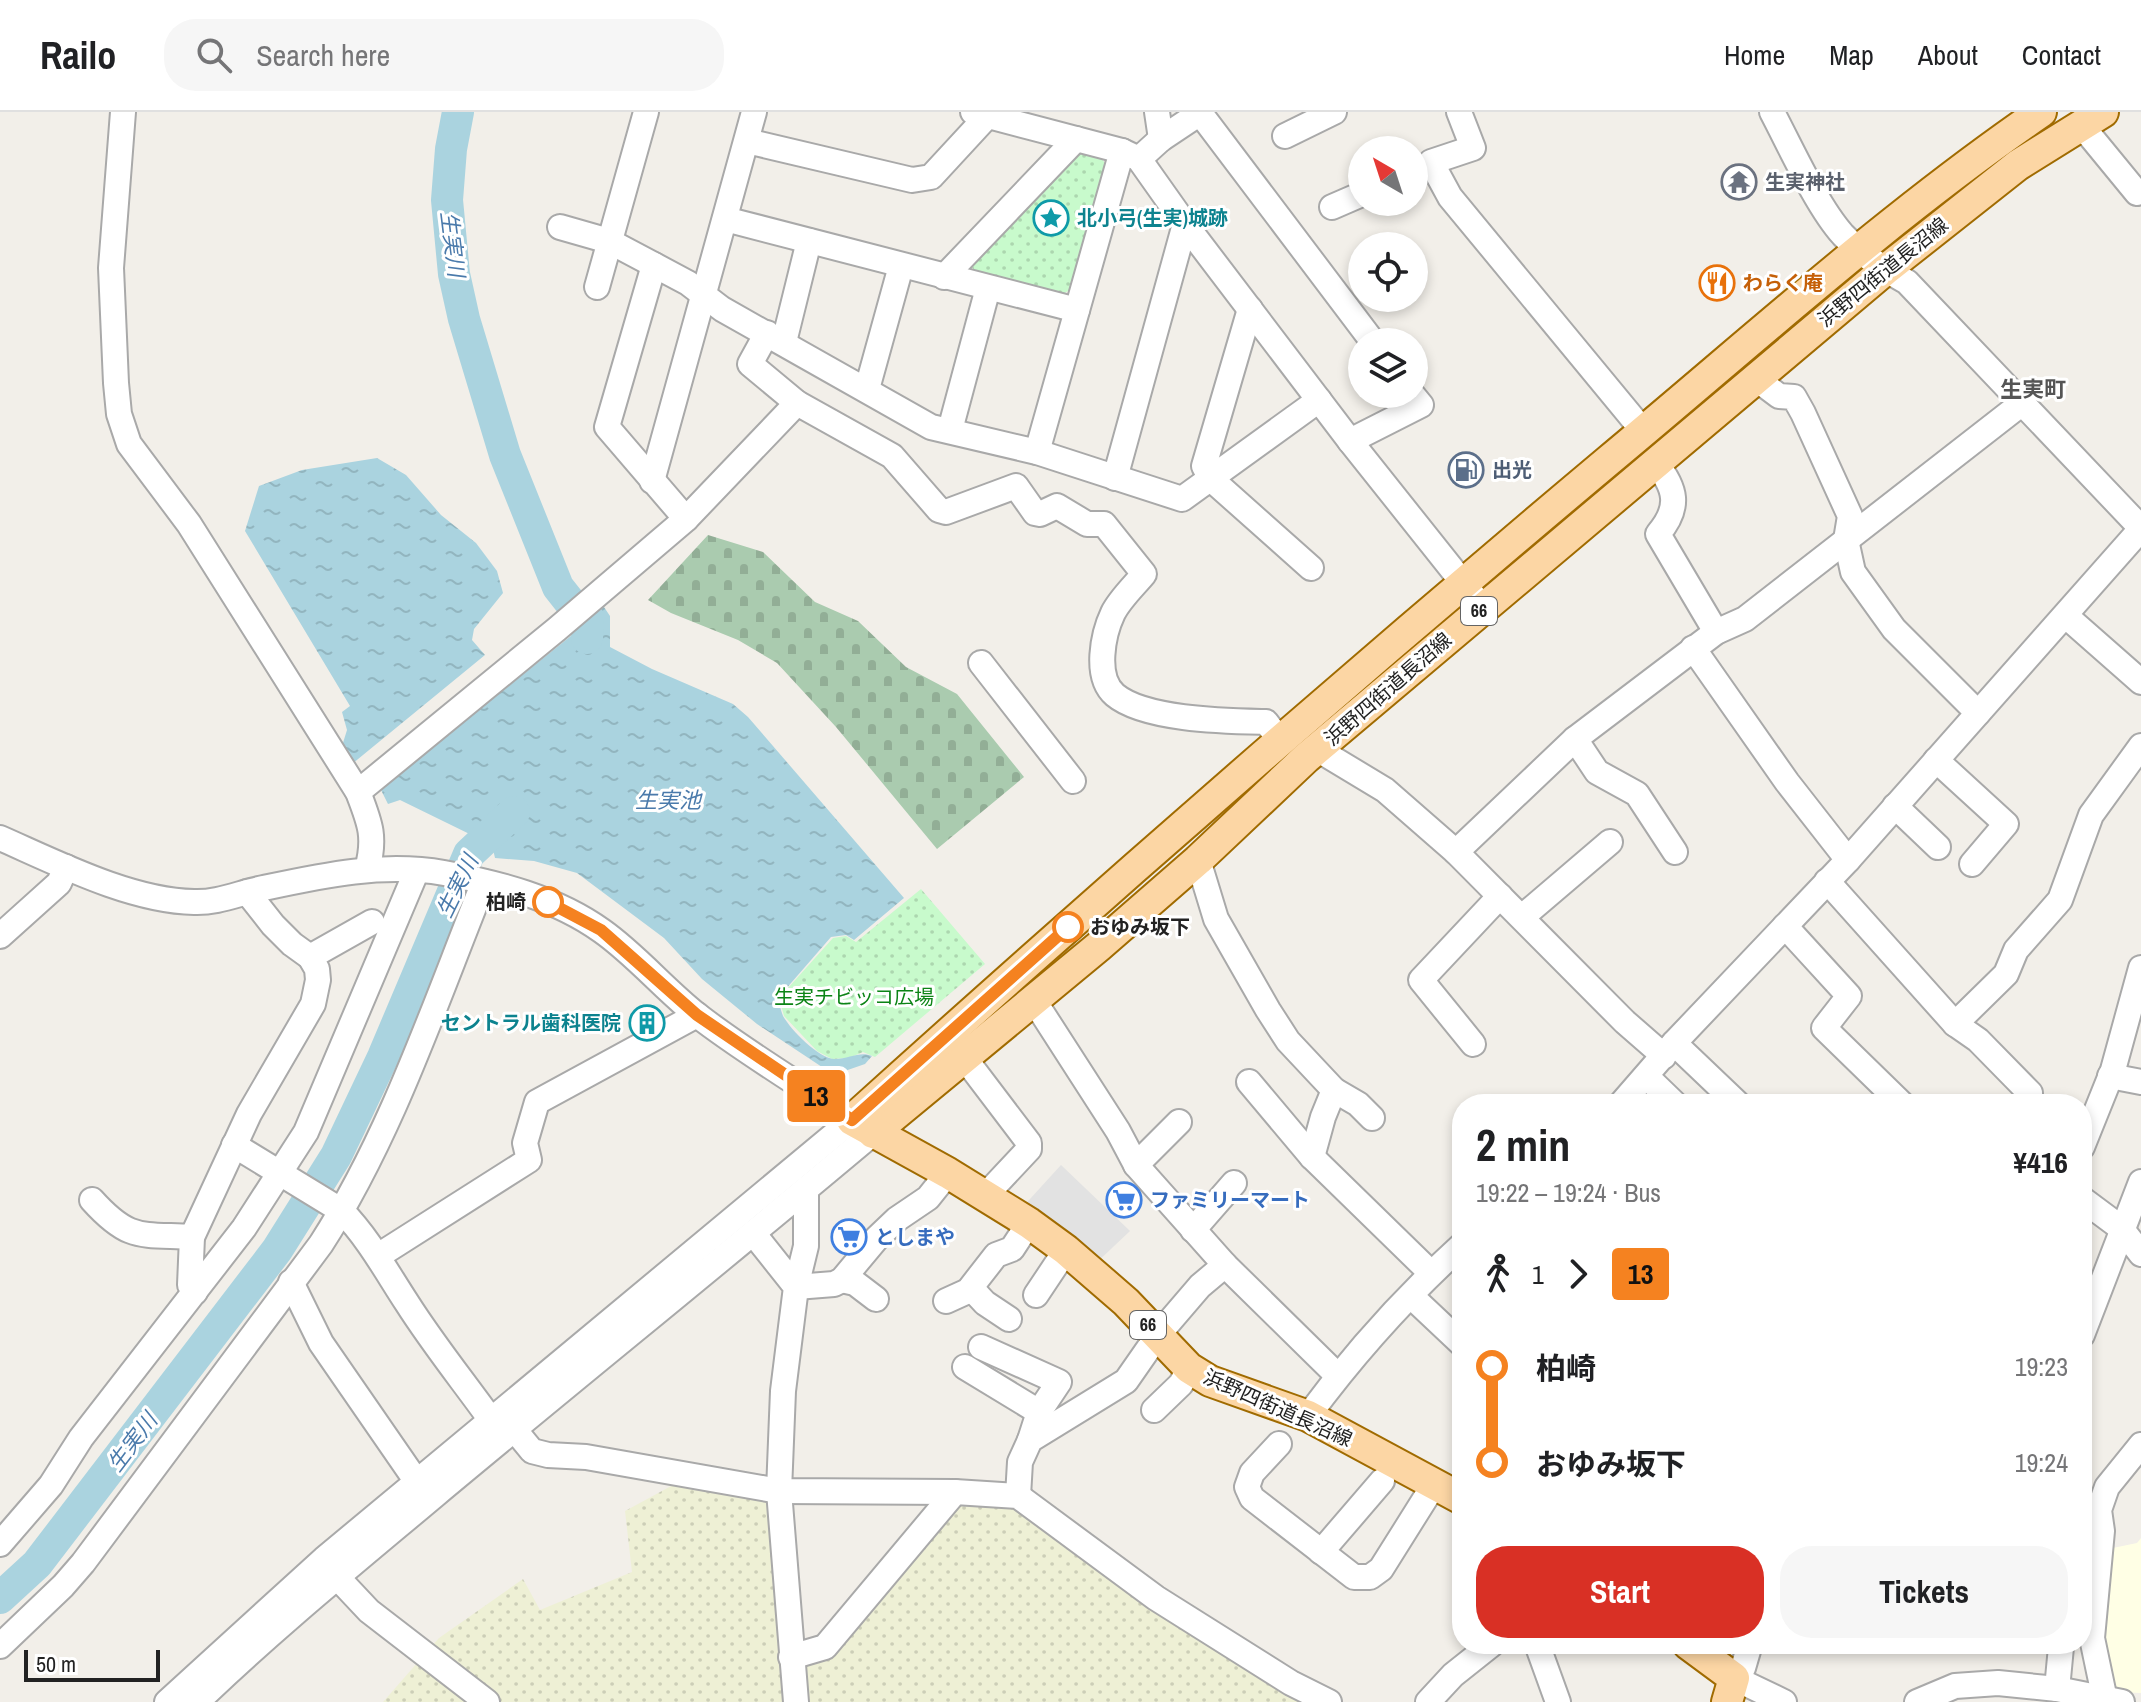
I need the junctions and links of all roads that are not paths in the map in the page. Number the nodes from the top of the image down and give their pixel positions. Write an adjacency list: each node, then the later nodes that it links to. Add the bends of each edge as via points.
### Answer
1 (123, 112): 71 (street, via 111,268 123,431 189,524)
2 (646, 112): 24 (street)
3 (754, 112): 14 (street)
4 (1157, 112): 13 (street)
5 (1334, 112): 11 (street)
6 (1459, 112): 16 (street, via 1473,148)
7 (1772, 112): 26 (street, via 1831,219)
8 (2041, 112): 26 (main road, 浜野四街道長沼線 / 66)
9 (984, 113): 12 (street); 14 (street, via 931,177 912,180)
10 (2092, 119): 18 (street); 29 (main road, 浜野四街道長沼線 / 66, via 2018,165)
11 (1285, 136)
12 (1076, 139): 15 (street); 30 (street)
13 (1161, 139): 15 (street); 36 (street, via 1200,113)
14 (747, 141): 21 (street)
15 (1130, 155): 22 (street); 35 (street)
16 (1428, 164)
17 (1428, 172): 45 (street)
18 (2137, 193)
19 (1348, 200): 20 (street)
20 (1332, 207)
21 (725, 219): 25 (street); 33 (street)
22 (1185, 224): 34 (street); 49 (street)
23 (560, 227): 24 (street)
24 (609, 241): 27 (street); 31 (street)
25 (809, 241): 28 (street); 37 (street)
26 (1861, 249): 29 (street); 45 (main road, 浜野四街道長沼線 / 66)
27 (654, 265): 33 (street); 51 (street, via 607,427)
28 (901, 266): 30 (street); 39 (street)
29 (1885, 270): 38 (main road, 浜野四街道長沼線 / 66); 42 (street, via 1907,282)
30 (944, 277): 32 (street)
31 (597, 287)
32 (988, 288): 35 (street); 44 (street)
33 (703, 295): 37 (street); 51 (street)
34 (1250, 309): 40 (street); 50 (street, via 1204,466)
35 (1077, 310): 47 (street)
36 (1362, 328)
37 (776, 337): 39 (street); 41 (street, via 750,364)
38 (1755, 378): 48 (main road, 浜野四街道長沼線 / 66); 55 (street, via 1779,396 1794,397 1850,516)
39 (867, 389): 44 (street, via 931,427)
40 (1319, 400): 46 (street); 50 (street)
41 (797, 403): 52 (street, via 892,456 939,510); 53 (street)
42 (2021, 404): 54 (street); 55 (street)
43 (1415, 408): 46 (street)
44 (950, 430): 47 (street)
45 (1644, 432): 57 (main road, 浜野四街道長沼線 / 66)
46 (1350, 441): 57 (street)
47 (1030, 451): 49 (street); 52 (street)
48 (1655, 462): 58 (main road, 浜野四街道長沼線 / 66); 60 (street, via 1674,495 1670,520 1658,534)
49 (1115, 478): 50 (street, via 1182,499)
50 (1211, 479): 56 (street)
51 (652, 481): 53 (street)
52 (1016, 486): 66 (street, via 1035,513 1057,506 1087,524 1104,524 1144,574 1114,611 1104,643 1105,676 1116,696 1180,717 1266,722)
53 (686, 519): 71 (street)
54 (2141, 529): 59 (street)
55 (1846, 540): 60 (street, via 1745,619); 64 (street, via 1853,572 1894,629)
56 (1311, 568)
57 (1463, 584): 58 (street); 66 (main road, 浜野四街道長沼線 / 66)
58 (1483, 608): 68 (main road, 浜野四街道長沼線 / 66)
59 (2066, 616): 63 (street); 64 (street)
60 (1716, 632): 61 (street)
61 (1693, 648): 65 (street); 79 (street)
62 (981, 663): 70 (street)
63 (2141, 682)
64 (1978, 713): 69 (street)
65 (1575, 739): 76 (street); 77 (street, via 1597,772 1637,794)
66 (1280, 740): 113 (main road, 浜野四街道長沼線 / 66)
67 (2141, 746): 96 (street, via 2091,815 2060,900 2016,950 2006,974)
68 (1317, 749): 76 (street, via 1385,790); 78 (main road, 浜野四街道長沼線 / 66)
69 (1936, 760): 72 (street); 80 (street, via 2006,824)
70 (1073, 781)
71 (358, 792): 82 (street, via 372,826)
72 (1895, 806): 75 (street); 79 (street)
73 (0, 838): 81 (street)
74 (1610, 842): 88 (street)
75 (1938, 847)
76 (1456, 852): 87 (street)
77 (1675, 852)
78 (1198, 860): 94 (main road, 浜野四街道長沼線 / 66); 104 (street, via 1216,919 1268,1010 1288,1041)
79 (1848, 860): 84 (street)
80 (1972, 864)
81 (66, 867): 86 (street, via 180,901); 91 (street, via 59,883)
82 (367, 870): 83 (street); 86 (street)
83 (417, 870): 85 (street); 117 (street, via 306,1132)
84 (1827, 881): 90 (street); 96 (street)
85 (484, 882): 95 (street, via 543,900 601,930); 125 (street, via 374,1153)
86 (247, 892): 92 (street, via 273,925)
87 (1500, 896): 88 (street); 97 (street, via 1421,980)
88 (1522, 917): 98 (street, via 1625,1022)
89 (372, 922): 92 (street)
90 (1785, 926): 98 (street); 108 (street, via 1849,996 1824,1028)
91 (0, 936)
92 (310, 957): 114 (street, via 318,980 313,1004)
93 (2141, 968): 100 (street)
94 (1033, 999): 99 (main road, 浜野四街道長沼線 / 66); 116 (street)
95 (697, 1015): 113 (street); 134 (street, via 537,1102 525,1143 529,1160)
96 (1955, 1024): 109 (street)
97 (1473, 1044)
98 (1669, 1050): 101 (street); 107 (street)
99 (963, 1056): 113 (main road, 浜野四街道長沼線 / 66); 122 (street, via 1029,1143)
100 (2110, 1076): 103 (street); 112 (street)
101 (1647, 1077): 105 (street); 106 (street)
102 (1249, 1082): 115 (street)
103 (2141, 1082)
104 (1334, 1090): 110 (street); 115 (street)
105 (1631, 1094)
106 (1665, 1094)
107 (1725, 1094)
108 (1892, 1094)
109 (2030, 1094)
110 (1372, 1118)
111 (1179, 1122): 116 (street)
112 (2092, 1122)
113 (862, 1126): 118 (main road, 浜野四街道長沼線 / 66); 121 (street); 157 (street)
114 (234, 1145): 117 (street); 130 (street)
115 (1312, 1157): 136 (street)
116 (1136, 1165): 128 (street)
117 (282, 1172): 125 (street); 141 (street)
118 (948, 1173): 122 (main road, 浜野四街道長沼線 / 66); 137 (street, via 928,1198 877,1238)
119 (2141, 1182): 127 (street)
120 (1234, 1183): 128 (street)
121 (806, 1189): 129 (street); 139 (street, via 806,1246)
122 (984, 1197): 126 (main road, 浜野四街道長沼線 / 66)
123 (92, 1200): 130 (street, via 129,1232)
124 (2092, 1206): 127 (street)
125 (342, 1211): 134 (street); 138 (street)
126 (1029, 1223): 131 (main road, 浜野四街道長沼線 / 66); 140 (street, via 1012,1249 996,1255)
127 (2121, 1228): 133 (street); 146 (street)
128 (1193, 1230): 135 (street)
129 (753, 1233): 139 (street); 158 (street)
130 (192, 1237): 141 (street, via 190,1285)
131 (1066, 1250): 142 (street); 148 (main road, 浜野四街道長沼線 / 66)
132 (1452, 1254): 136 (street)
133 (2141, 1254)
134 (378, 1256): 157 (street)
135 (1225, 1265): 148 (street); 153 (street)
136 (1431, 1273): 143 (street)
137 (842, 1280): 139 (street); 144 (street)
138 (291, 1282): 163 (street, via 321,1343); 174 (street, via 83,1563)
139 (796, 1287): 165 (street, via 783,1391)
140 (971, 1288): 145 (street); 147 (street)
141 (195, 1292): 169 (street, via 81,1438 51,1485)
142 (1036, 1295)
143 (1411, 1296): 149 (street); 153 (street)
144 (876, 1299)
145 (946, 1301)
146 (2092, 1308)
147 (1009, 1319)
148 (1158, 1335): 152 (main road, 浜野四街道長沼線 / 66); 159 (street, via 1126,1381)
149 (1452, 1335)
150 (981, 1347): 155 (street, via 1059,1382)
151 (965, 1367): 155 (street)
152 (1189, 1368): 154 (street, via 1181,1384); 156 (main road, 浜野四街道長沼線 / 66, via 1210,1381)
153 (1338, 1376): 156 (street)
154 (1154, 1410)
155 (1039, 1412): 159 (street)
156 (1308, 1416): 164 (main road, 浜野四街道長沼線 / 66)
157 (491, 1420): 163 (street)
158 (514, 1429): 165 (street, via 532,1451 548,1455); 172 (street)
159 (1030, 1440): 168 (street, via 1020,1462)
160 (1279, 1444): 170 (street, via 1252,1473 1247,1487 1252,1498)
161 (2138, 1453): 171 (street, via 2107,1487)
162 (1382, 1481): 170 (street)
163 (417, 1482): 184 (street)
164 (1435, 1483): 167 (main road, 浜野四街道長沼線 / 66); 170 (street, via 1381,1569 1370,1577 1345,1573)
165 (779, 1491): 166 (street); 180 (street)
166 (955, 1492): 168 (street); 180 (street, via 825,1647)
167 (1452, 1493)
168 (1018, 1496): 188 (street, via 1156,1598)
169 (0, 1544)
170 (1321, 1552)
171 (2092, 1564)
172 (337, 1577): 185 (street); 186 (street, via 369,1611)
173 (2092, 1638): 183 (street)
174 (0, 1646)
175 (1479, 1654): 189 (street)
176 (1541, 1654): 190 (street)
177 (1698, 1654): 182 (main road)
178 (1747, 1654): 182 (street)
179 (2059, 1654): 181 (street)
180 (791, 1657): 187 (street)
181 (2045, 1693): 183 (street); 192 (street, via 1998,1683 1955,1686)
182 (1737, 1694): 191 (street)
183 (2114, 1701)
184 (167, 1702)
185 (197, 1702)
186 (487, 1702)
187 (796, 1702)
188 (1329, 1702)
189 (1428, 1702)
190 (1558, 1702)
191 (1784, 1702)
192 (1917, 1702)

